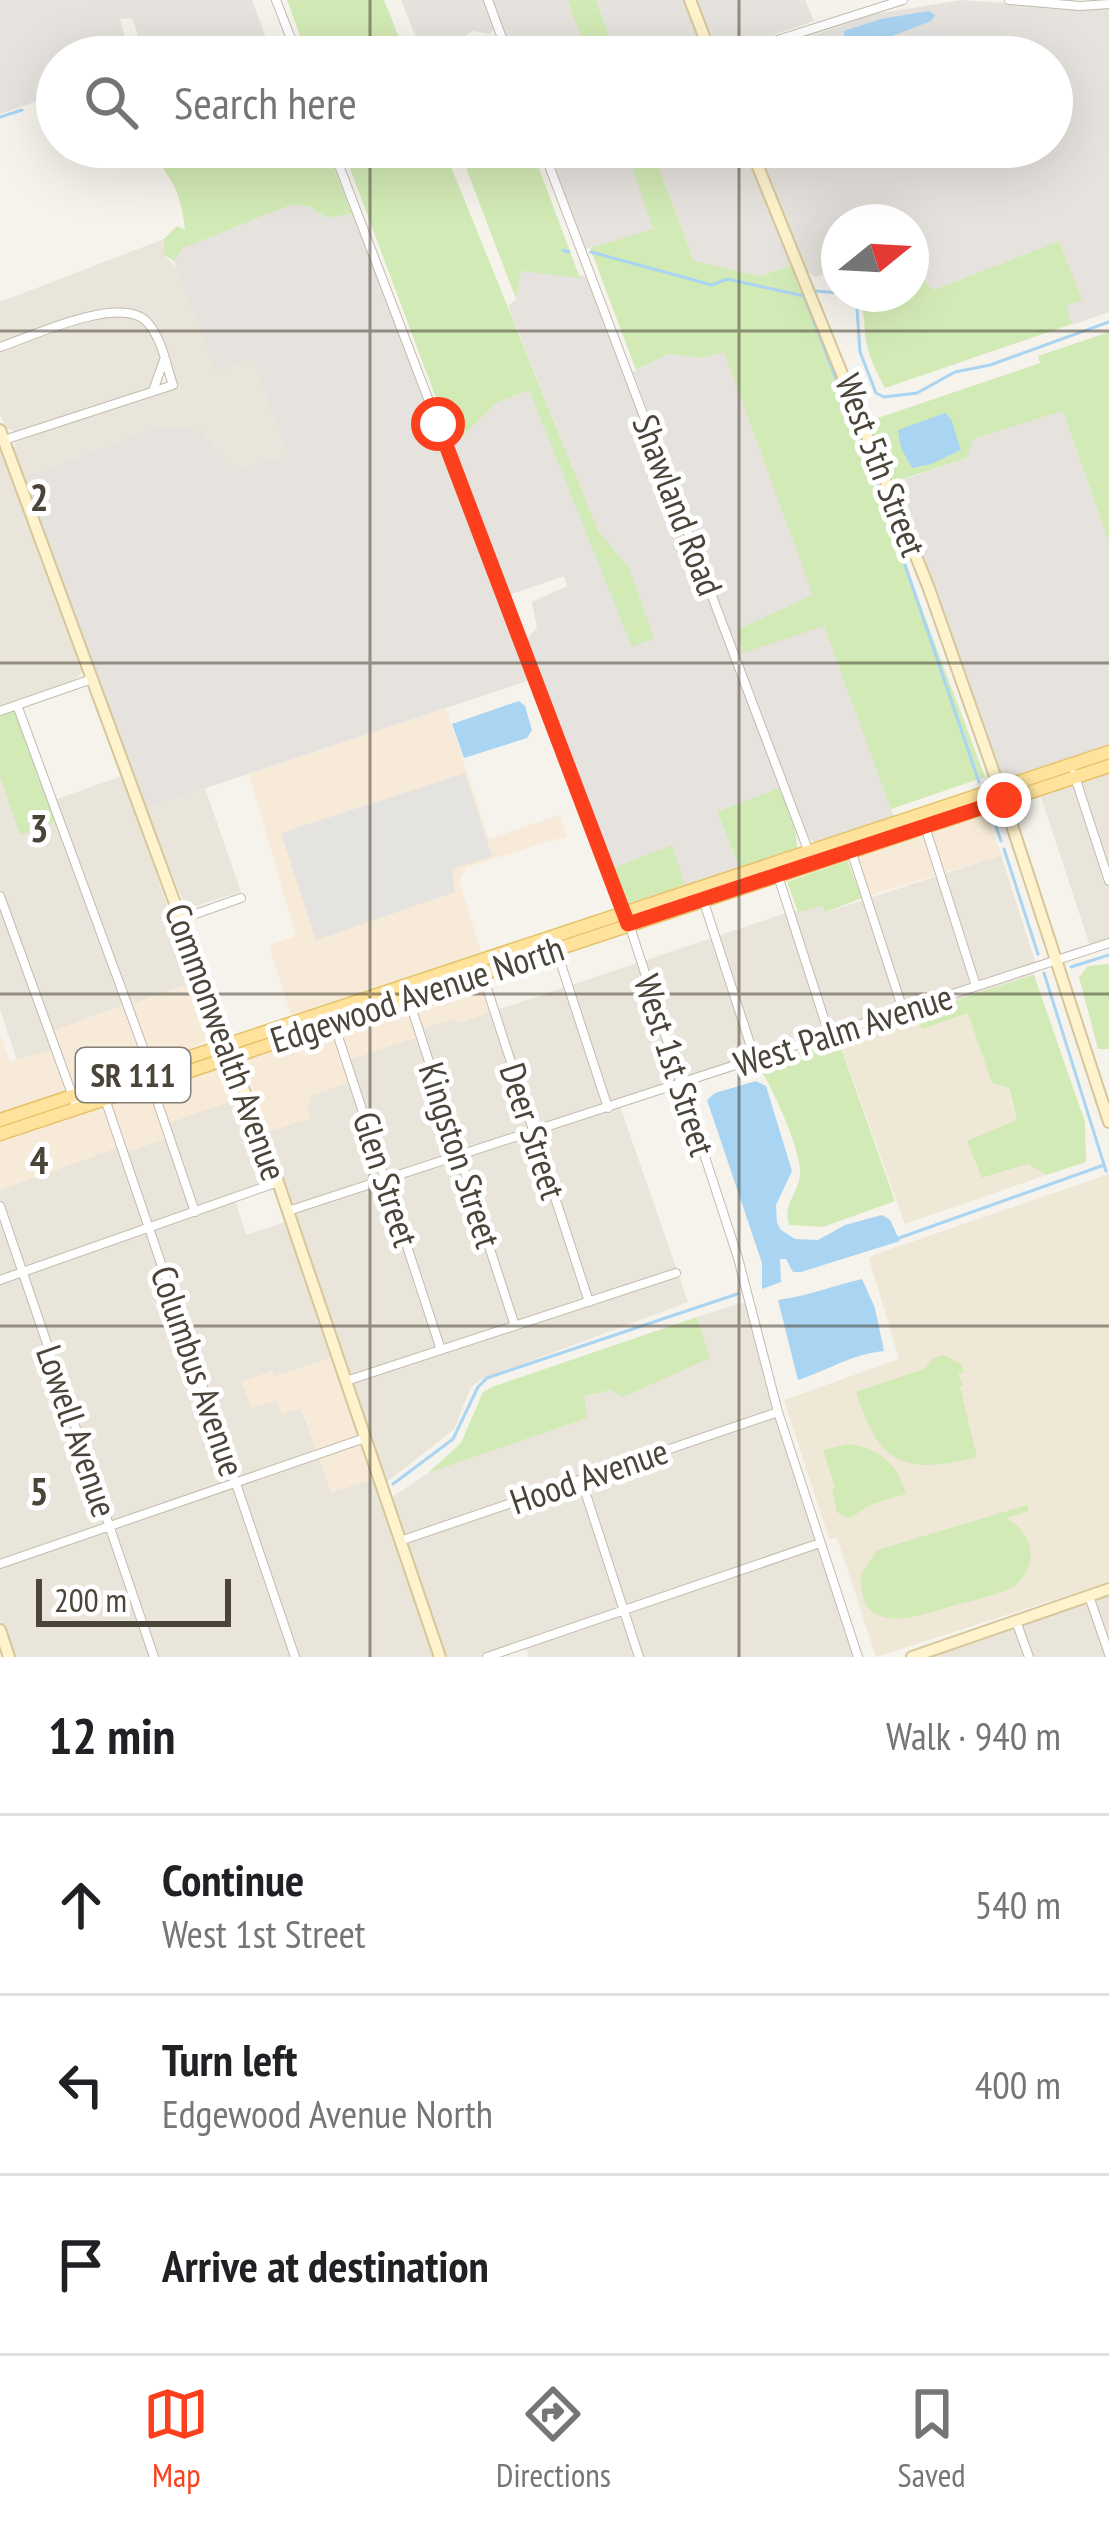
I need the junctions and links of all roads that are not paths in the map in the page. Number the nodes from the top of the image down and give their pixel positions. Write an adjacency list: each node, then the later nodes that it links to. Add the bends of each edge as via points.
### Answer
1 (276, 0): 7 (street)
2 (488, 0): 8 (street)
3 (690, 0): 9 (street)
4 (903, 0): 10 (street)
5 (1009, 0): 6 (street)
6 (1109, 4)
7 (290, 36)
8 (501, 36)
9 (704, 36)
10 (790, 36)
11 (340, 168): 33 (street, West 1st Street)
12 (550, 168): 27 (street, Shawland Road)
13 (759, 168): 24 (street, West 5th Street, via 893,494)
14 (0, 347): 15 (street, via 102,313 133,313 148,323)
15 (164, 358): 16 (street); 16 (street, via 173,385)
16 (152, 392): 17 (street)
17 (2, 436): 18 (street, Commonwealth Avenue)
18 (92, 679): 19 (street); 34 (street, Commonwealth Avenue)
19 (17, 705): 20 (street); 46 (street)
20 (0, 710)
21 (1109, 752): 23 (main road, Edgewood Avenue North / SR 111)
22 (1109, 766): 23 (main road, Edgewood Avenue North / SR 111)
23 (1074, 770): 24 (main road, Edgewood Avenue North / SR 111); 29 (street)
24 (1001, 794): 25 (main road, Edgewood Avenue North / SR 111); 37 (street, West 5th Street)
25 (923, 820): 26 (main road, Edgewood Avenue North / SR 111); 39 (street)
26 (849, 844): 27 (main road, Edgewood Avenue North / SR 111); 41 (street)
27 (810, 857): 28 (main road, Edgewood Avenue North / SR 111)
28 (775, 868): 30 (main road, Edgewood Avenue North / SR 111); 43 (street)
29 (1109, 880)
30 (701, 893): 33 (main road, Edgewood Avenue North / SR 111); 45 (street)
31 (0, 896): 49 (street)
32 (241, 898): 34 (street)
33 (625, 918): 35 (main road, Edgewood Avenue North / SR 111); 47 (street, West 1st Street)
34 (181, 919): 44 (street, Commonwealth Avenue)
35 (554, 942): 38 (main road, Edgewood Avenue North / SR 111); 50 (street)
36 (1109, 943): 37 (street, West Palm Avenue)
37 (1056, 960): 39 (street, West Palm Avenue); 52 (street, West 5th Street)
38 (480, 966): 40 (main road, Edgewood Avenue North / SR 111); 53 (street, Deer Street)
39 (976, 986): 41 (street, West Palm Avenue)
40 (406, 990): 42 (main road, Edgewood Avenue North / SR 111); 55 (street, Kingston Street)
41 (903, 1010): 43 (street, West Palm Avenue)
42 (332, 1015): 44 (main road, Edgewood Avenue North / SR 111); 56 (street, Glen Street)
43 (829, 1034): 45 (street, West Palm Avenue)
44 (229, 1049): 46 (main road, Edgewood Avenue North / SR 111); 57 (street, Commonwealth Avenue)
45 (755, 1059): 47 (street, West Palm Avenue)
46 (151, 1075): 48 (main road, Edgewood Avenue North / SR 111); 59 (street)
47 (682, 1083): 50 (street, West Palm Avenue); 69 (street, West 1st Street)
48 (102, 1092): 49 (main road, Edgewood Avenue North / SR 111); 61 (street, Columbus Avenue)
49 (75, 1101): 51 (main road, Edgewood Avenue North / SR 111); 54 (main road, Edgewood Avenue North / SR 111)
50 (608, 1108): 53 (street, West Palm Avenue)
51 (0, 1120)
52 (1109, 1122)
53 (533, 1132): 55 (street, West Palm Avenue); 65 (street, Deer Street)
54 (0, 1134)
55 (460, 1156): 56 (street, West Palm Avenue); 66 (street, Kingston Street)
56 (386, 1180): 60 (street, West Palm Avenue); 67 (street, Glen Street)
57 (278, 1182): 59 (street); 60 (street, Commonwealth Avenue)
58 (0, 1206): 62 (street, Lowell Avenue)
59 (195, 1211): 61 (street)
60 (288, 1211): 68 (street, Commonwealth Avenue)
61 (149, 1228): 62 (street); 72 (street, Columbus Avenue)
62 (23, 1271): 64 (street); 73 (street, Lowell Avenue)
63 (676, 1273): 65 (street)
64 (0, 1280)
65 (589, 1302): 66 (street)
66 (515, 1326): 67 (street)
67 (442, 1350): 68 (street)
68 (346, 1381): 70 (street, Commonwealth Avenue)
69 (778, 1412): 71 (street, Hood Avenue); 75 (street, West 1st Street)
70 (365, 1438): 72 (street); 74 (street, Commonwealth Avenue)
71 (581, 1479): 74 (street, Hood Avenue); 79 (street)
72 (236, 1482): 73 (street); 85 (street, Columbus Avenue)
73 (109, 1526): 76 (street); 84 (street, Lowell Avenue)
74 (400, 1541): 86 (street, Commonwealth Avenue)
75 (820, 1544): 79 (street); 89 (street, West 1st Street)
76 (0, 1564)
77 (1109, 1589): 78 (street)
78 (1089, 1596): 80 (street); 82 (street)
79 (623, 1610): 87 (street); 88 (street)
80 (1016, 1621): 90 (street); 91 (street)
81 (0, 1630): 83 (street)
82 (1109, 1654)
83 (9, 1657)
84 (154, 1657)
85 (295, 1657)
86 (440, 1657)
87 (487, 1657)
88 (639, 1657)
89 (858, 1657)
90 (912, 1657)
91 (1029, 1657)

